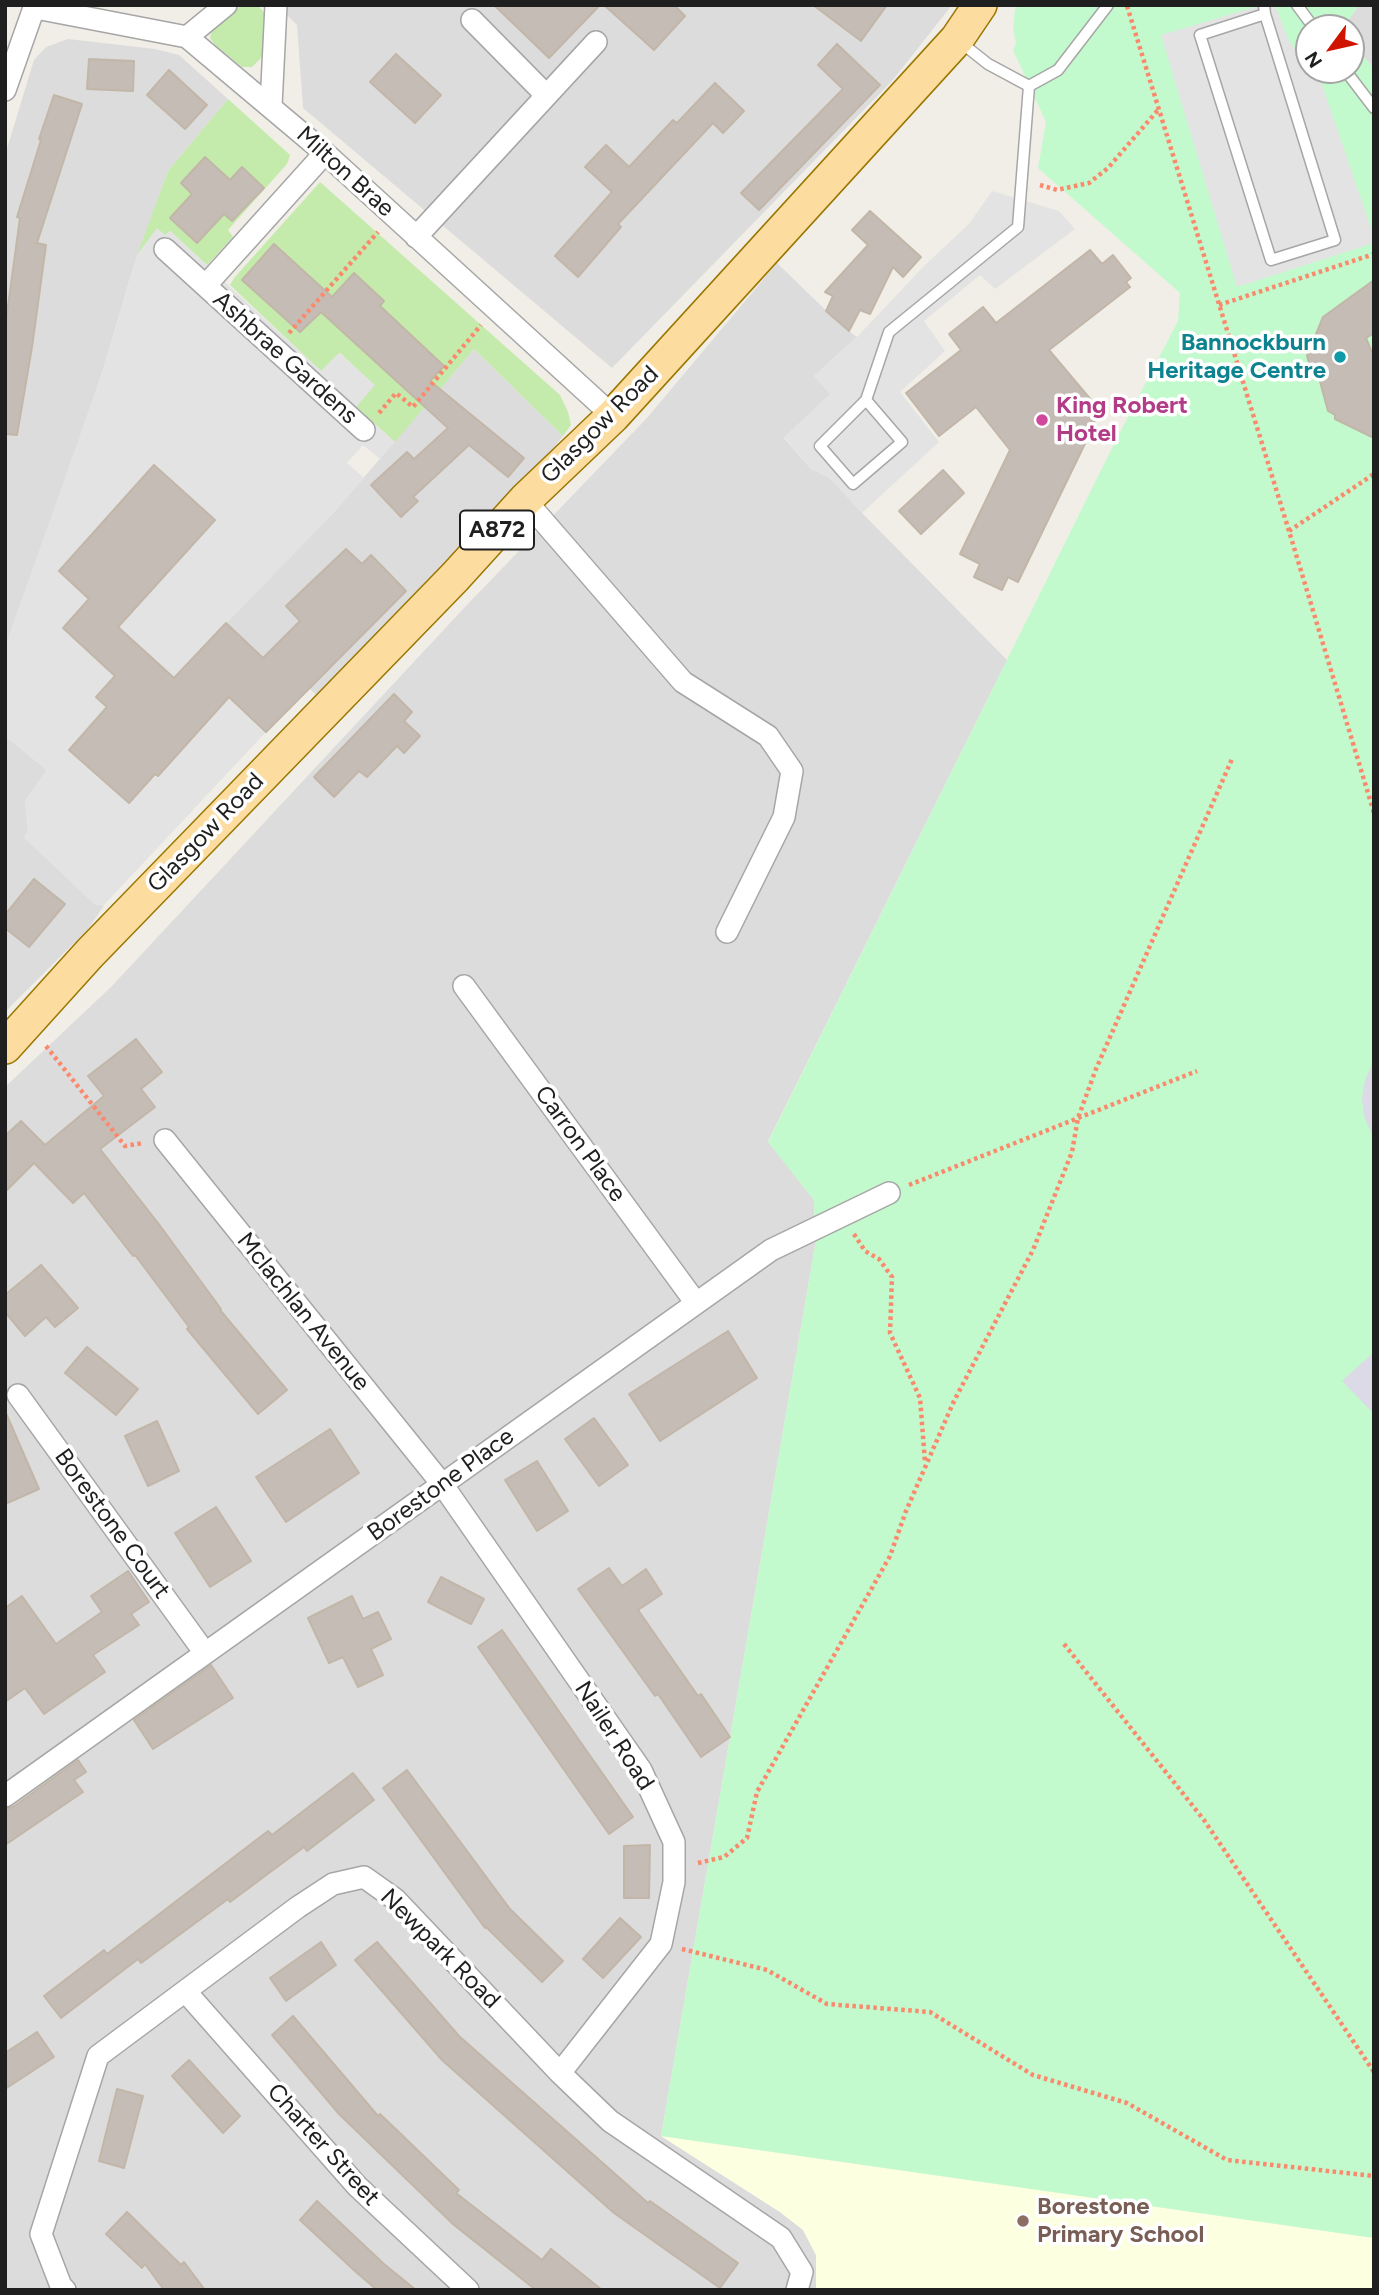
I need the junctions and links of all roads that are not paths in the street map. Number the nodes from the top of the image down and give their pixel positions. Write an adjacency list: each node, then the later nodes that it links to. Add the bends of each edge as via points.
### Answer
1 (226, 5): 8 (street)
2 (276, 5): 15 (street)
3 (980, 5): 9 (main road, Glasgow Road / A872)
4 (1108, 5): 12 (lane, via 1058,70)
5 (36, 7): 8 (street, Milton Brae); 13 (street)
6 (1264, 10): 6 (lane, via 1335,240 1271,260 1200,35)
7 (472, 20): 14 (street)
8 (187, 37): 15 (street, Milton Brae)
9 (957, 39): 12 (lane, via 988,64); 22 (main road, Glasgow Road / A872)
10 (596, 42): 14 (street)
11 (1356, 84): 16 (lane)
12 (1029, 86): 21 (lane, via 1018,227 889,332)
13 (5, 90)
14 (546, 95): 18 (street)
15 (271, 106): 17 (street, Milton Brae)
16 (1374, 108)
17 (325, 153): 18 (street, Milton Brae); 20 (street, Ashbrae Gardens)
18 (416, 237): 22 (street, Milton Brae)
19 (165, 249): 20 (street, Ashbrae Gardens)
20 (206, 285): 23 (street, Ashbrae Gardens)
21 (866, 400): 21 (lane, via 902,442 853,484 820,446)
22 (613, 416): 24 (main road, Glasgow Road / A872)
23 (364, 430)
24 (525, 500): 25 (street, via 683,682 768,736 792,771 784,817); 27 (main road, Glasgow Road / A872)
25 (727, 932)
26 (464, 986): 30 (street, Carron Place)
27 (5, 1047)
28 (165, 1140): 32 (street, Mclachlan Avenue)
29 (889, 1193): 30 (street, Borestone Place, via 771,1250)
30 (696, 1303): 32 (street, Borestone Place)
31 (18, 1395): 33 (street, Borestone Court)
32 (442, 1484): 33 (street, Borestone Place); 36 (street, Nailer Road, via 641,1770 674,1842 674,1882 661,1944)
33 (205, 1653): 34 (street, Borestone Place)
34 (5, 1796)
35 (186, 1992): 36 (street, Newpark Road, via 333,1884 365,1877 395,1899); 37 (street, Newpark Road, via 98,2056 41,2234); 38 (street, Charter Street, via 357,2186)
36 (560, 2073): 39 (street, Newpark Road, via 610,2121 781,2238 802,2272)
37 (65, 2290)
38 (468, 2290)
39 (797, 2290)

